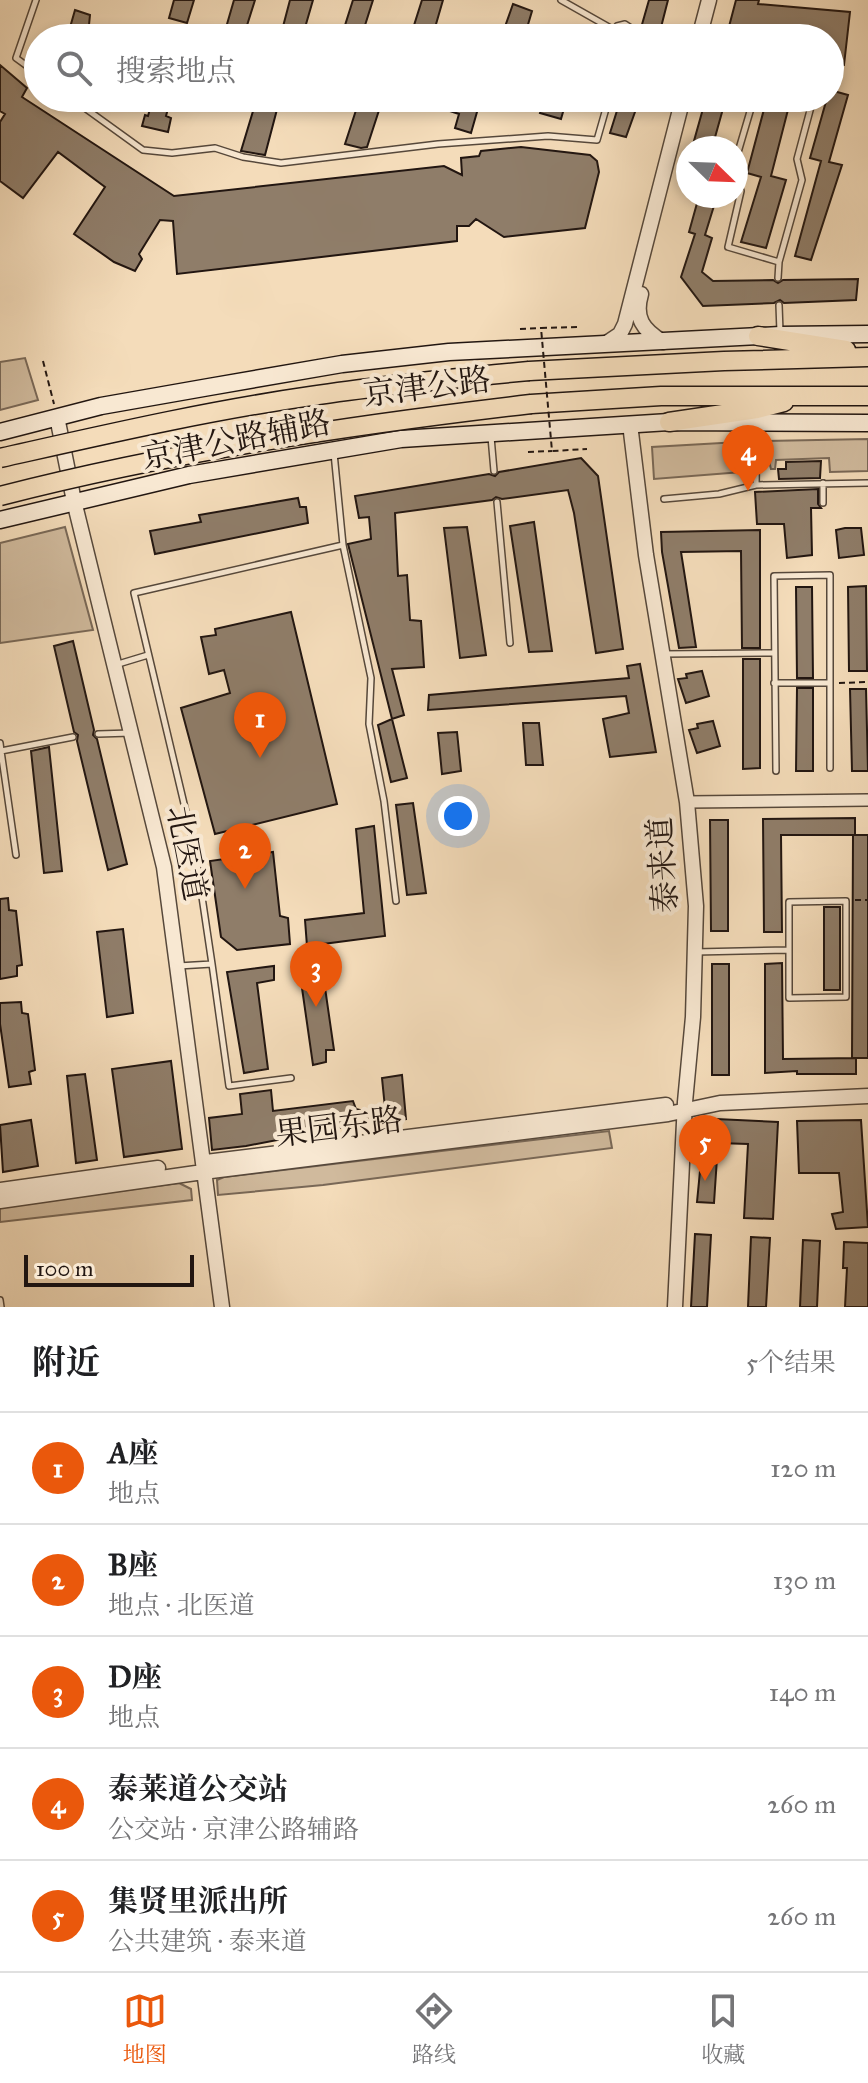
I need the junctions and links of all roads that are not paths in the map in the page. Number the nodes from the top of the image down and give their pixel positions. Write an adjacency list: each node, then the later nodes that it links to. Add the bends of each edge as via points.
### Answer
1 (36, 0): 5 (lane)
2 (561, 0): 6 (lane)
3 (709, 0): 7 (street)
4 (719, 0): 8 (street)
5 (28, 24)
6 (603, 24)
7 (703, 24)
8 (713, 24)
9 (24, 35): 10 (lane, via 16,58)
10 (24, 64)
11 (90, 112): 12 (lane, via 143,150 215,148 281,163 438,144 548,136 597,140)
12 (605, 112)
13 (679, 112): 26 (street, via 625,324)
14 (689, 112): 25 (street, via 638,305 647,331)
15 (750, 112): 17 (lane)
16 (810, 112): 19 (lane, via 797,159 802,180)
17 (743, 136)
18 (737, 208): 19 (lane, via 728,247)
19 (779, 262): 20 (lane)
20 (778, 278)
21 (779, 305): 23 (lane)
22 (868, 334): 23 (main road, 京津公路辅路)
23 (780, 335): 24 (main road, 京津公路辅路)
24 (758, 336): 25 (main road, 京津公路辅路); 27 (highway)
25 (663, 342): 26 (main road, 京津公路辅路)
26 (605, 344): 30 (main road, 京津公路辅路, via 342,364)
27 (868, 355): 38 (highway, 京津公路, bridge, via 529,371 410,383 185,418)
28 (814, 396): 29 (highway, 京津公路); 31 (highway); 43 (highway, 京津公路, bridge, via 661,396 531,404 217,448)
29 (864, 398)
30 (57, 417): 35 (main road, 京津公路辅路); 45 (street, 北医道)
31 (669, 422): 33 (main road, 京津公路辅路); 34 (main road, 京津公路辅路)
32 (868, 423): 34 (main road, 京津公路辅路)
33 (630, 424): 36 (main road, 京津公路辅路); 52 (street, 泰来道)
34 (757, 425): 42 (lane)
35 (0, 432)
36 (491, 432): 37 (main road, 京津公路辅路); 39 (lane)
37 (334, 450): 45 (main road, 京津公路辅路); 49 (lane)
38 (0, 458)
39 (494, 471)
40 (823, 483): 41 (lane); 42 (lane); 47 (lane)
41 (868, 483)
42 (756, 485): 44 (lane)
43 (0, 496)
44 (664, 499)
45 (74, 501): 48 (main road, 京津公路辅路); 54 (street, 北医道)
46 (497, 502): 50 (lane)
47 (823, 503)
48 (0, 520)
49 (343, 545): 53 (lane, via 134,593); 67 (lane, via 371,678 369,724)
50 (510, 643)
51 (774, 653): 52 (lane); 55 (lane); 56 (lane, via 774,576 830,575)
52 (663, 654): 65 (street, 泰来道)
53 (148, 655): 54 (lane); 70 (lane, via 195,850)
54 (115, 665): 57 (street, 北医道)
55 (774, 683): 56 (lane); 63 (lane)
56 (830, 683): 62 (lane)
57 (132, 733): 58 (lane); 71 (street, 北医道, via 164,867)
58 (98, 734)
59 (73, 737): 61 (lane)
60 (0, 743): 61 (lane)
61 (1, 751): 66 (lane)
62 (830, 768)
63 (776, 771)
64 (868, 800): 65 (street)
65 (687, 802): 69 (street, 泰来道, via 696,906)
66 (16, 855)
67 (396, 901)
68 (789, 950): 68 (lane, via 789,902 846,901 846,997 789,998); 69 (lane)
69 (694, 952): 74 (street, 泰来道)
70 (212, 964): 71 (lane); 72 (lane, via 229,1086)
71 (177, 966): 75 (street, 北医道)
72 (291, 1078)
73 (868, 1094): 74 (street, 果园东路, via 720,1097)
74 (685, 1106): 75 (street, 果园东路); 81 (street, 泰来道)
75 (203, 1167): 76 (street, 果园东路); 77 (street, 果园东路); 80 (street, 北医道)
76 (0, 1190)
77 (0, 1201)
78 (0, 1300): 79 (lane)
79 (1, 1307)
80 (222, 1307)
81 (675, 1307)

